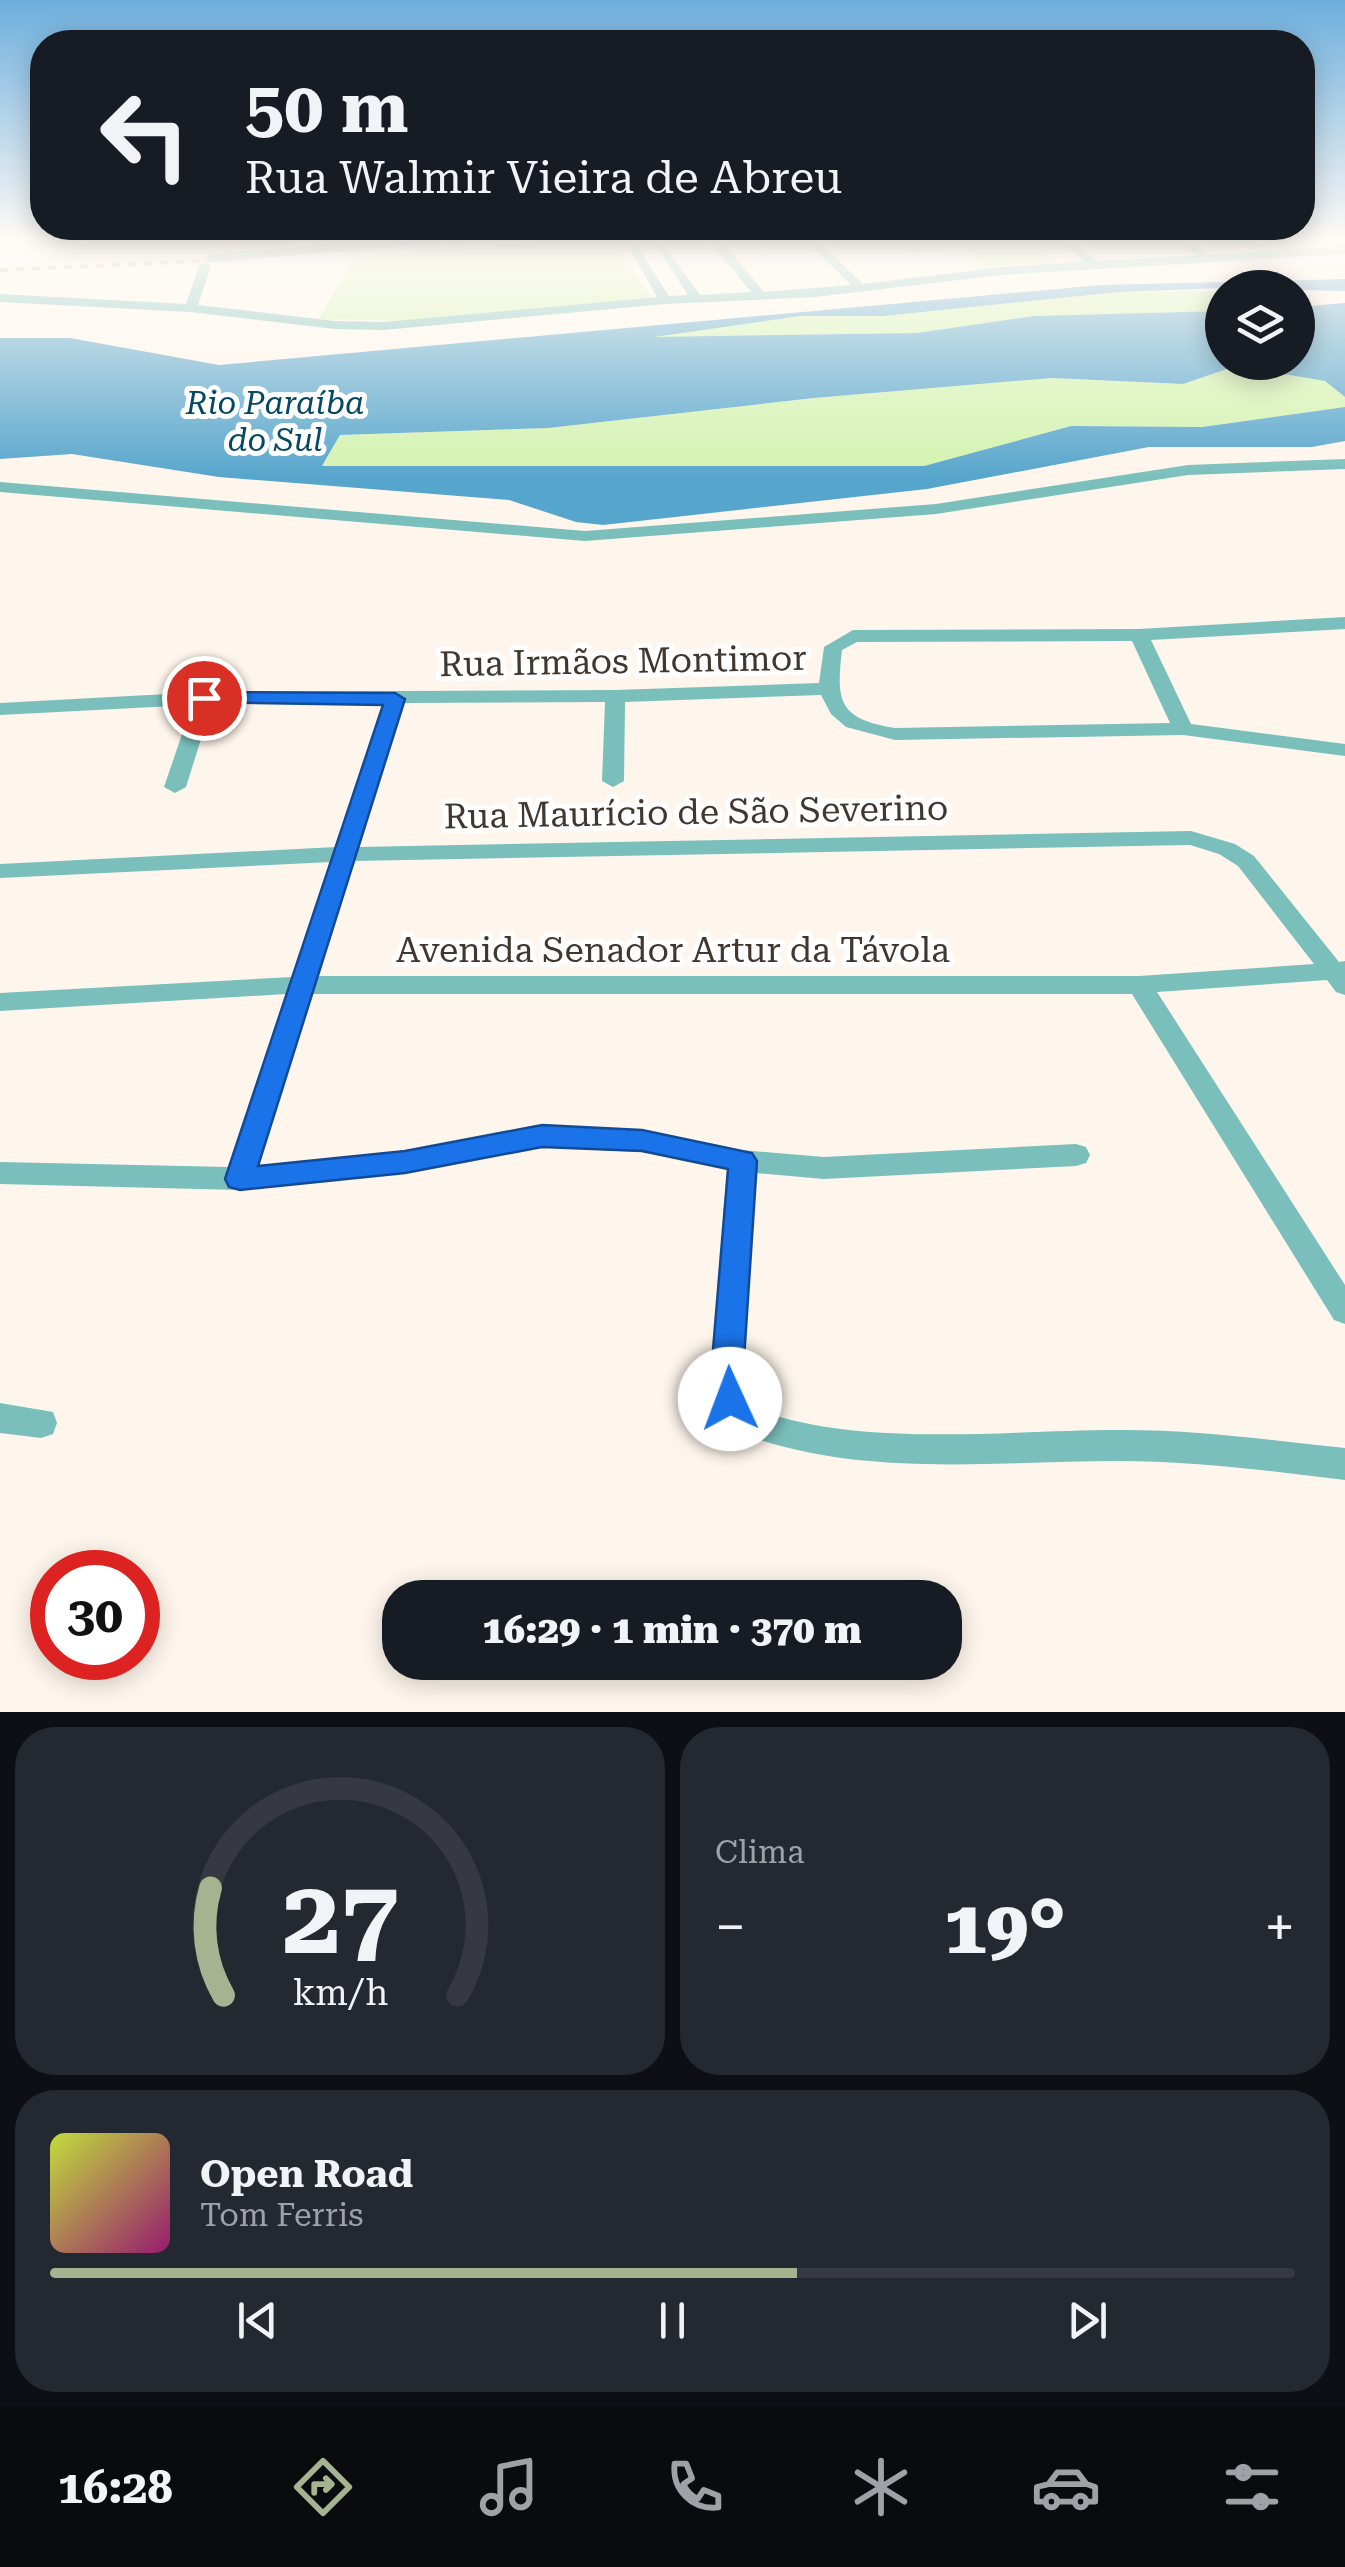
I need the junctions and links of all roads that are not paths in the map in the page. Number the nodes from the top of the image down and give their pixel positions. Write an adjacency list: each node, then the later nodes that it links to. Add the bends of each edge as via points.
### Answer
1 (289, 320): 2 (street, via 384,326)
2 (450, 320)
3 (1345, 464): 4 (street, via 1206,468 936,509 585,536)
4 (0, 487)
5 (1345, 623): 6 (street)
6 (1139, 635): 7 (street, via 844,638 833,647); 12 (street)
7 (828, 689): 8 (street, Rua Irmãos Montimor); 12 (street, Rua Irmãos Montimor, via 835,710 849,723 895,734)
8 (615, 696): 10 (street, Rua Irmãos Montimor); 14 (street)
9 (204, 698): 10 (street, Rua Irmãos Montimor); 11 (street, Rua Irmãos Montimor); 15 (street)
10 (395, 699): 16 (street)
11 (0, 709)
12 (1183, 729): 13 (street, Rua Irmãos Montimor)
13 (1345, 750)
14 (613, 781)
15 (174, 787)
16 (346, 854): 17 (street, Rua Maurício de São Severino); 18 (street, Rua Maurício de São Severino, via 1191,838 1246,861); 19 (street)
17 (0, 871)
18 (1341, 976): 20 (street, Avenida Senador Artur da Távola)
19 (299, 984): 20 (street, Avenida Senador Artur da Távola); 21 (street, Avenida Senador Artur da Távola); 25 (street)
20 (1138, 985): 26 (street)
21 (0, 1002)
22 (1076, 1155): 23 (street, via 868,1168)
23 (742, 1161): 25 (street, via 642,1140 542,1136 405,1162); 29 (street, via 727,1374 739,1417 756,1428 854,1442 1162,1446)
24 (0, 1173): 25 (street)
25 (240, 1179)
26 (1345, 1310)
27 (0, 1418): 28 (street)
28 (40, 1423)
29 (1345, 1464)

